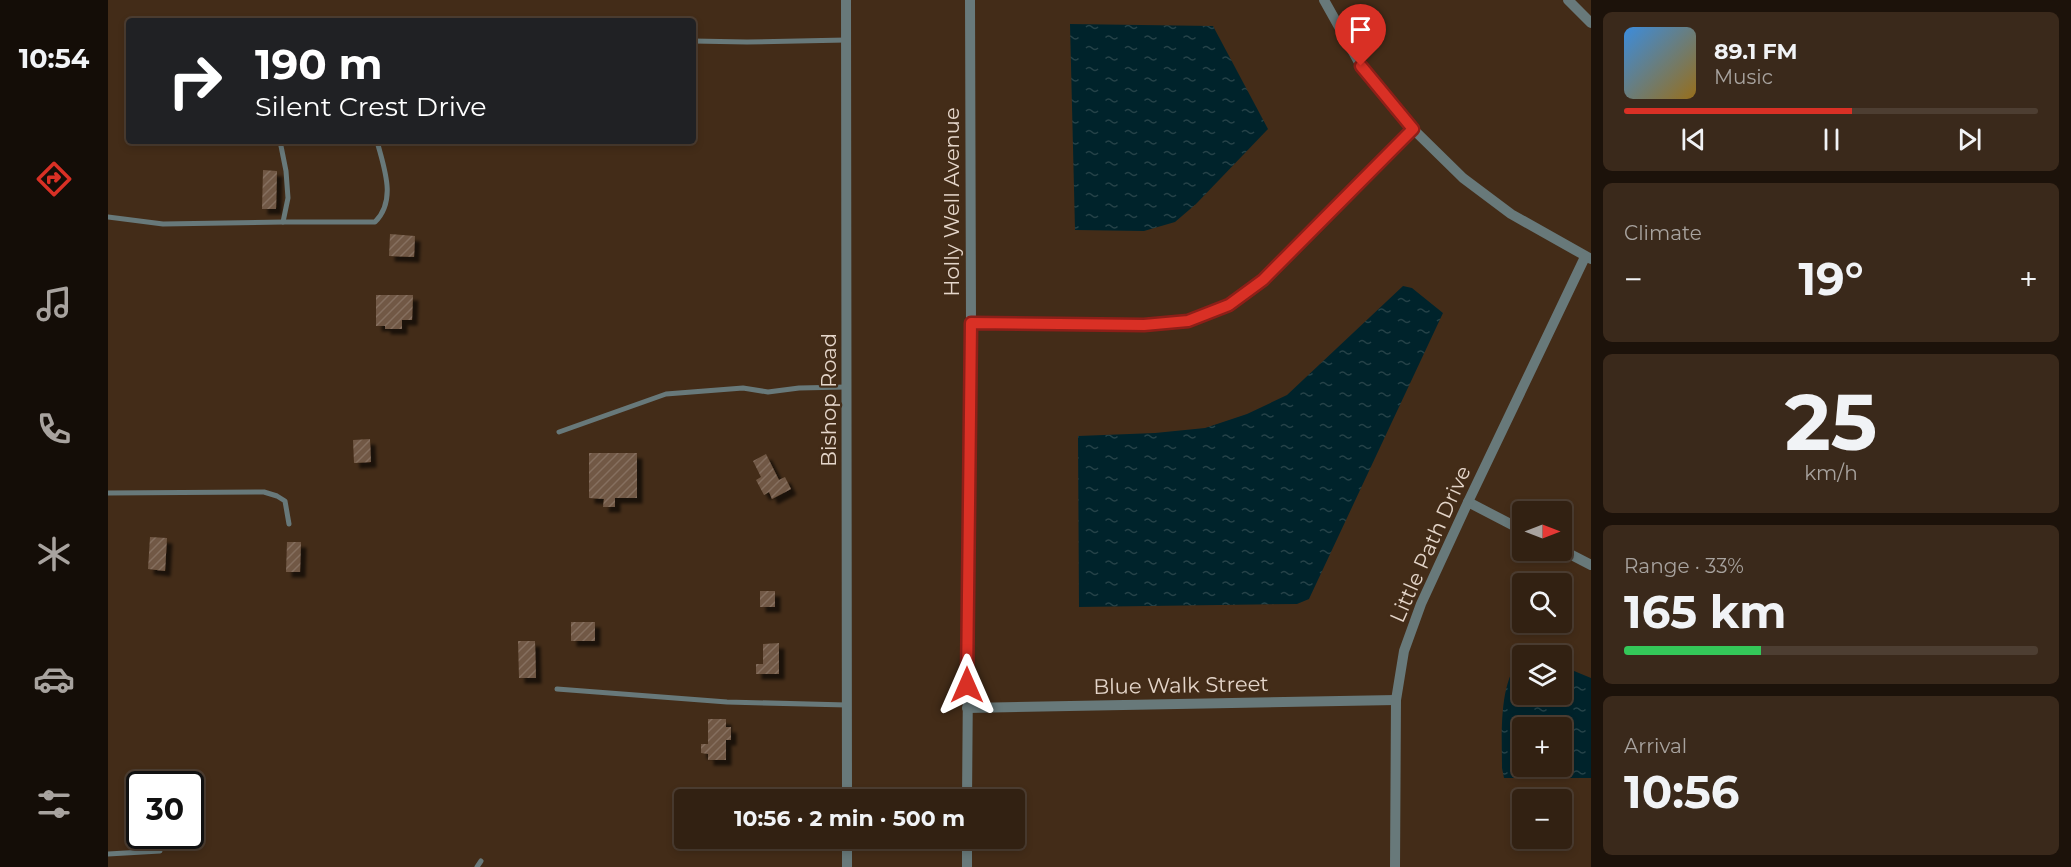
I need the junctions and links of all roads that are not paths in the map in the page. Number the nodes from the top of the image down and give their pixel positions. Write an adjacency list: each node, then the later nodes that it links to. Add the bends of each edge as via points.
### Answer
1 (846, 0): 6 (street, Bishop Road)
2 (970, 0): 14 (street, Holly Well Avenue)
3 (1324, 0): 8 (street, via 1361,66)
4 (1568, 0): 5 (street)
5 (1591, 23)
6 (846, 40): 7 (lane); 15 (street, Bishop Road)
7 (696, 41)
8 (1413, 129): 13 (street, via 1463,178 1511,214); 14 (street, via 1263,280 1229,305 1188,321 1144,325)
9 (281, 144): 12 (lane, via 288,198)
10 (378, 144): 12 (lane, via 388,201 375,222)
11 (108, 218): 12 (lane, via 163,224)
12 (283, 222)
13 (1588, 258): 18 (street, Little Path Drive)
14 (971, 323): 26 (street, Holly Well Avenue)
15 (847, 387): 16 (lane, via 768,392 743,388 666,394); 25 (street, Bishop Road)
16 (559, 432)
17 (108, 492): 19 (lane, via 264,492 285,501)
18 (1468, 502): 20 (street); 24 (street, Little Path Drive, via 1421,604 1404,651)
19 (289, 524)
20 (1512, 525)
21 (1572, 555): 22 (street)
22 (1591, 565)
23 (557, 689): 25 (lane, via 728,702)
24 (1396, 700): 26 (street, Blue Walk Street); 37 (street, Little Path Drive)
25 (847, 705): 27 (street, Bishop Road)
26 (967, 708): 28 (street, Holly Well Avenue)
27 (847, 789)
28 (967, 789)
29 (847, 849): 35 (street)
30 (967, 849): 36 (street)
31 (160, 851): 32 (lane)
32 (108, 854)
33 (481, 861): 34 (lane)
34 (477, 867)
35 (847, 867)
36 (967, 867)
37 (1395, 867)

